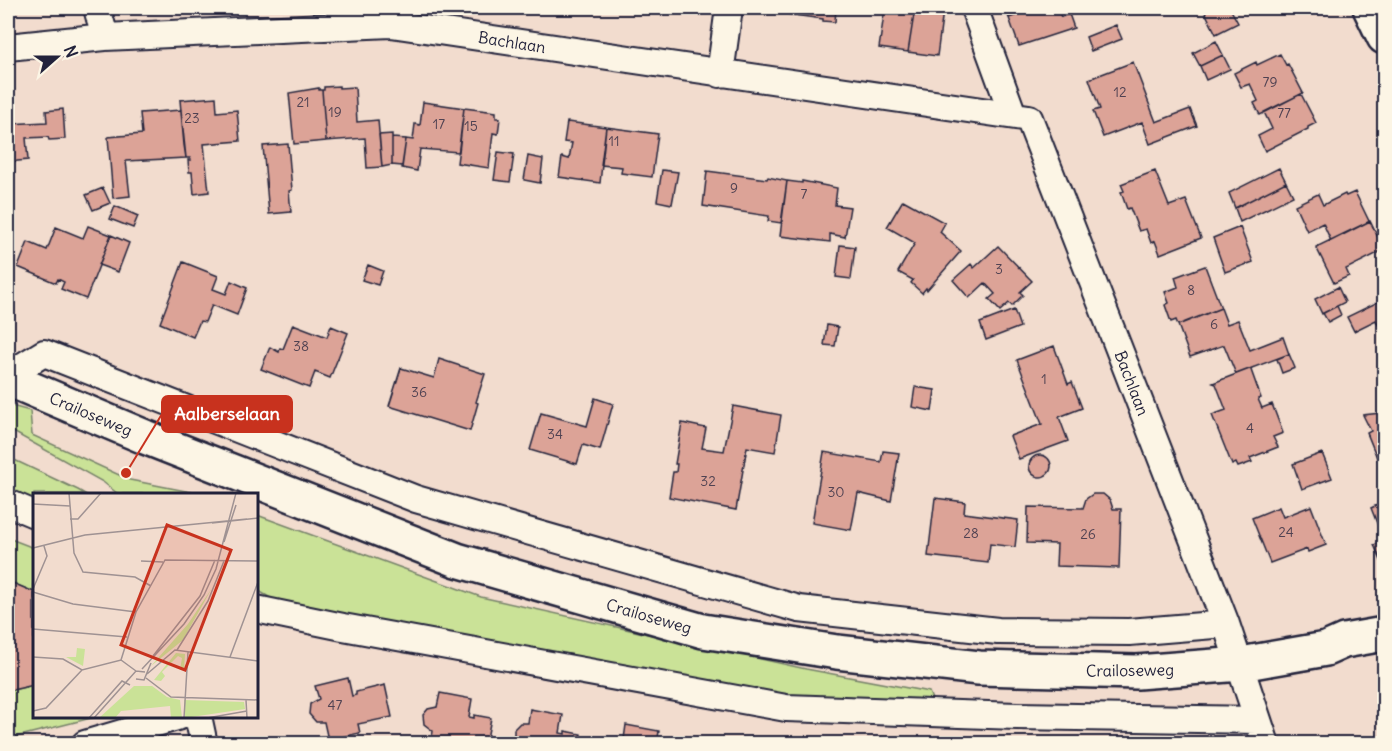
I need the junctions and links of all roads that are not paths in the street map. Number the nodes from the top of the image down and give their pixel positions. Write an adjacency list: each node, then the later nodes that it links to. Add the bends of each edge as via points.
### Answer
1 (97, 8): 6 (street)
2 (729, 8): 9 (street)
3 (974, 8): 10 (street)
4 (1370, 8): 7 (main road)
5 (389, 16): 6 (street, Bachlaan); 9 (street, Bachlaan)
6 (105, 37): 8 (street, Bachlaan)
7 (1384, 37)
8 (8, 47)
9 (720, 74): 10 (street, Bachlaan)
10 (1013, 115): 15 (street, Bachlaan, via 1029,118)
11 (8, 377): 15 (street, Crailoseweg, via 44,353 416,499 800,609 998,631 1129,632); 19 (main road, Crailoseweg, via 145,437 457,560 703,631 837,652 979,668 1137,672)
12 (8, 503): 13 (street)
13 (33, 514)
14 (258, 609): 22 (street, via 786,708)
15 (1226, 624): 19 (street, Bachlaan)
16 (1384, 634): 17 (main road, Crailoseweg, via 1344,641)
17 (1326, 649): 18 (main road, Crailoseweg, via 1353,655); 19 (main road, Crailoseweg)
18 (1384, 653)
19 (1240, 664): 22 (street, Bachlaan)
20 (176, 718): 23 (street)
21 (198, 718): 24 (street)
22 (1257, 720): 25 (street, Bachlaan)
23 (85, 744)
24 (204, 744)
25 (1266, 744)

